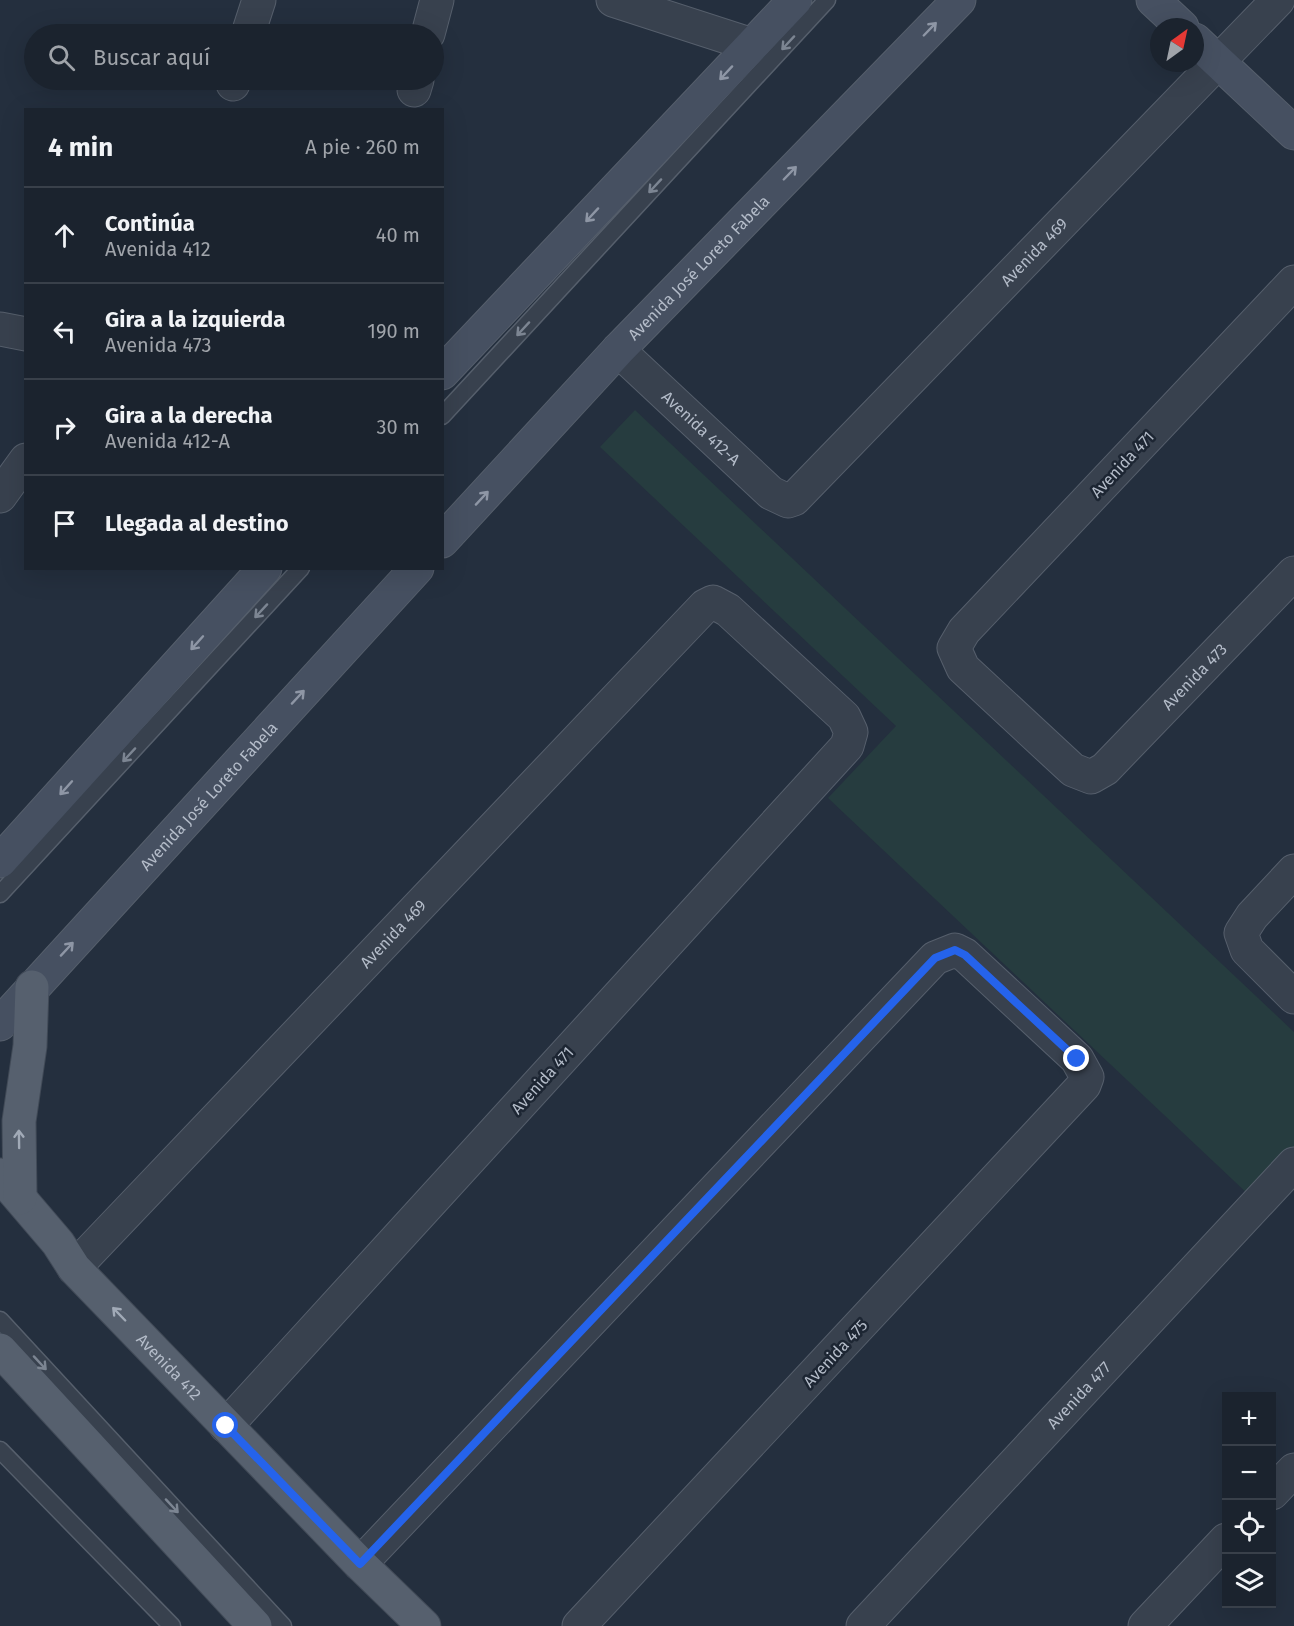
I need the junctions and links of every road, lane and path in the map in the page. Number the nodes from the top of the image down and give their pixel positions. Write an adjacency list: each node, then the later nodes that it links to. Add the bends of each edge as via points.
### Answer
1 (259, 0): 10 (street)
2 (437, 0): 11 (street)
3 (613, 0): 12 (street)
4 (795, 0): 12 (main road)
5 (827, 0): 21 (lane, one-way to 21)
6 (959, 0): 19 (main road, Avenida José Loreto Fabela, one-way to 6)
7 (1153, 0): 9 (main road)
8 (1278, 0): 14 (street, Avenida 469)
9 (1172, 18)
10 (251, 24)
11 (431, 24)
12 (752, 45): 20 (main road, one-way to 20)
13 (1204, 49): 14 (main road)
14 (1219, 63): 15 (main road); 24 (street, Avenida 469, via 801,495)
15 (1294, 133)
16 (1294, 282): 31 (street, Avenida 471, via 964,631 954,648 957,659 972,676 1073,770)
17 (0, 329): 18 (street)
18 (24, 334)
19 (618, 350): 24 (street, Avenida 412-A, via 771,493); 25 (main road, Avenida José Loreto Fabela, one-way to 19)
20 (444, 371)
21 (444, 414)
22 (24, 463): 23 (street)
23 (0, 496)
24 (788, 501)
25 (444, 539)
26 (263, 570): 32 (main road, one-way to 32)
27 (299, 570): 34 (lane, one-way to 34)
28 (415, 570): 35 (main road, Avenida José Loreto Fabela, one-way to 28)
29 (1294, 573): 31 (street, Avenida 473, via 1105,769)
30 (713, 602): 40 (street, Avenida 469, via 697,612); 43 (street, Avenida 471, via 728,610 844,717 851,732 847,746)
31 (1091, 777)
32 (0, 861)
33 (1294, 871): 36 (street, via 1241,933 1246,950)
34 (0, 894)
35 (32, 987): 37 (main road, Avenida José Loreto Fabela); 39 (main road, one-way to 35, via 30,1046)
36 (1294, 998)
37 (0, 1024)
38 (1294, 1164): 54 (street, Avenida 477)
39 (10, 1186): 40 (main road, Avenida 412)
40 (74, 1268): 43 (main road, Avenida 412, one-way to 40)
41 (0, 1320): 51 (lane, one-way to 51)
42 (0, 1350): 50 (main road)
43 (226, 1426): 48 (main road, Avenida 412)
44 (0, 1450): 49 (lane)
45 (1294, 1470): 46 (street)
46 (1276, 1489)
47 (1222, 1545): 55 (street)
48 (360, 1564): 52 (main road, Avenida 412); 53 (street, Avenida 475, via 935,958 955,950 974,962 1077,1059 1087,1077 1079,1093)
49 (172, 1626)
50 (255, 1626)
51 (283, 1626)
52 (424, 1626)
53 (579, 1626)
54 (863, 1626)
55 (1145, 1626)

